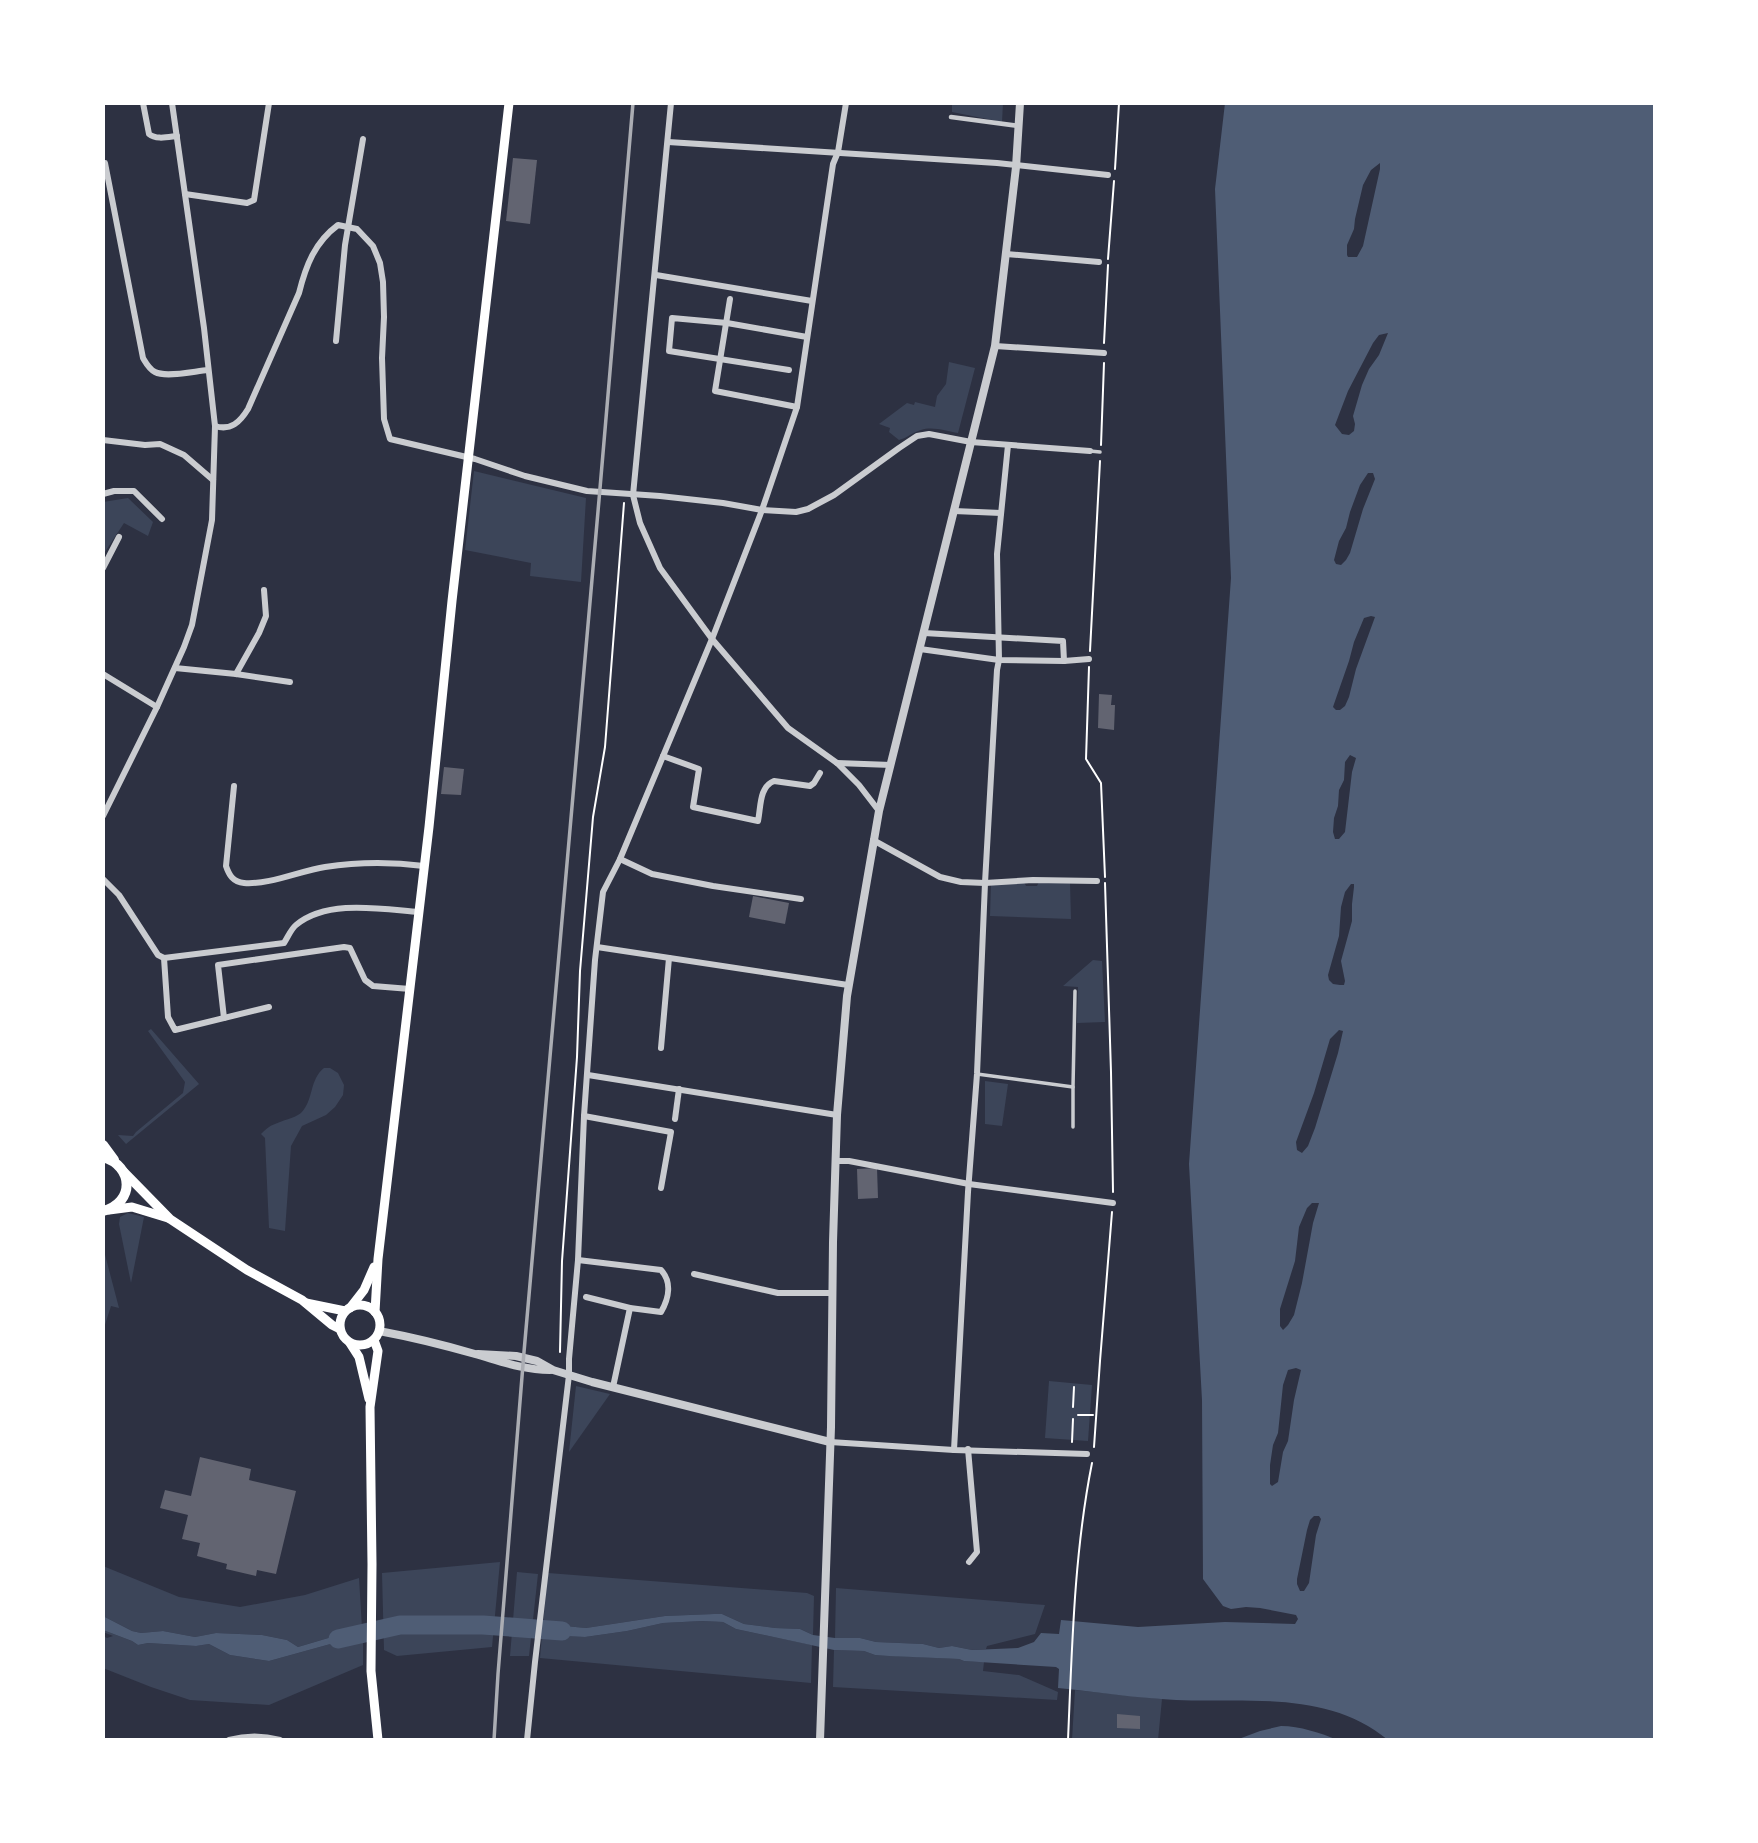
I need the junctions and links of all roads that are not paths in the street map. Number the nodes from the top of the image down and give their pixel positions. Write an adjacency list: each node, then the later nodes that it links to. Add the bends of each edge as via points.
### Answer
1 (144, 103): 10 (street, via 151,136)
2 (172, 103): 10 (street)
3 (269, 103): 17 (street, via 254,200 247,203)
4 (509, 103): 39 (main road)
5 (671, 103): 12 (street)
6 (846, 103): 13 (street)
7 (1020, 103): 9 (street)
8 (950, 117): 9 (street)
9 (1019, 126): 15 (street)
10 (177, 136): 17 (street)
11 (363, 139): 18 (street)
12 (668, 142): 13 (street); 21 (street)
13 (838, 152): 15 (street); 23 (street)
14 (105, 163): 30 (street, via 143,358 148,367 164,374)
15 (1016, 167): 16 (street); 19 (street)
16 (1108, 175)
17 (185, 194): 30 (street)
18 (349, 226): 26 (street); 33 (street, via 338,225 314,249 242,418 230,427); 39 (street, via 373,246 380,263 384,419 390,439)
19 (1006, 254): 20 (street); 27 (street)
20 (1099, 262)
21 (656, 275): 23 (street); 42 (street)
22 (730, 299): 24 (street)
23 (812, 301): 25 (street)
24 (727, 323): 25 (street); 29 (street); 29 (street, via 672,318 668,351)
25 (807, 337): 32 (street)
26 (336, 341)
27 (995, 346): 28 (street); 35 (street)
28 (1104, 353)
29 (719, 358): 31 (street); 32 (street, via 715,391)
30 (208, 370): 33 (street)
31 (789, 370)
32 (797, 407): 43 (street)
33 (215, 426): 40 (street)
34 (103, 440): 40 (street, via 160,444 184,455)
35 (971, 442): 36 (street); 43 (street, via 917,436 808,509); 44 (street)
36 (1008, 445): 37 (street); 45 (street)
37 (1090, 451): 38 (lane)
38 (1100, 452)
39 (469, 458): 42 (street, via 525,476); 71 (main road)
40 (213, 480): 57 (street, via 212,520 194,615)
41 (103, 494): 46 (street, via 134,491)
42 (634, 498): 43 (street, via 698,500); 52 (street, via 660,568)
43 (762, 510): 52 (street)
44 (954, 511): 45 (street); 50 (street)
45 (1001, 513): 51 (street)
46 (162, 519)
47 (119, 537): 48 (street)
48 (103, 568)
49 (264, 590): 59 (street, via 266,616)
50 (924, 633): 51 (street); 53 (street)
51 (999, 638): 55 (street); 56 (street, via 1063,641)
52 (712, 639): 62 (street); 63 (street, via 788,729)
53 (920, 649): 55 (street); 64 (street)
54 (1089, 659): 56 (street)
55 (999, 660): 56 (street); 74 (street)
56 (1064, 660)
57 (175, 668): 59 (street); 61 (street)
58 (103, 674): 61 (street)
59 (236, 674): 60 (street)
60 (290, 682)
61 (157, 707): 68 (street)
62 (663, 756): 65 (street, via 699,769 692,807 758,821 765,785 774,781 810,786); 70 (street)
63 (838, 764): 64 (street); 67 (street)
64 (891, 765): 67 (street)
65 (820, 773)
66 (234, 786): 71 (street, via 226,866 237,882 382,862)
67 (879, 811): 69 (street)
68 (103, 816)
69 (873, 841): 74 (street, via 940,877); 80 (street)
70 (620, 859): 75 (street, via 652,874); 77 (street, via 603,892)
71 (424, 866): 76 (main road)
72 (103, 879): 78 (street, via 120,895)
73 (1097, 881): 74 (street)
74 (985, 883): 87 (street)
75 (801, 899)
76 (419, 912): 78 (street, via 322,911 294,926 284,943); 81 (main road)
77 (597, 947): 79 (street); 86 (street)
78 (164, 958): 84 (street, via 168,1017 175,1030)
79 (669, 958): 80 (street); 85 (street)
80 (848, 985): 90 (street)
81 (410, 989): 84 (street, via 373,986 365,980 350,948 344,947 218,965); 104 (main road)
82 (1075, 991): 88 (lane)
83 (269, 1007): 84 (street)
84 (224, 1018)
85 (660, 1048)
86 (587, 1074): 89 (street); 91 (street)
87 (977, 1074): 88 (lane); 99 (street)
88 (1073, 1087): 93 (lane)
89 (679, 1089): 90 (street); 92 (street)
90 (837, 1115): 97 (street)
91 (584, 1116): 100 (street, via 671,1132); 105 (street)
92 (675, 1119)
93 (1073, 1127)
94 (103, 1145): 96 (main road)
95 (103, 1157): 96 (main road)
96 (114, 1161): 98 (main road)
97 (836, 1161): 99 (street); 107 (street)
98 (124, 1171): 102 (main road, via 123,1198); 103 (main road)
99 (969, 1184): 101 (street); 121 (street)
100 (661, 1188)
101 (1113, 1203)
102 (106, 1210): 103 (main road, via 132,1207)
103 (170, 1219): 109 (main road)
104 (378, 1259): 111 (main road, via 364,1290); 112 (main road)
105 (578, 1260): 110 (street, via 661,1269 669,1290 662,1312); 117 (street)
106 (694, 1274): 107 (street, via 778,1293)
107 (833, 1293): 120 (street)
108 (586, 1297): 110 (street)
109 (306, 1303): 111 (main road); 113 (main road)
110 (629, 1308): 118 (street)
111 (347, 1310): 112 (main road, via 363,1305); 113 (main road)
112 (375, 1312): 114 (main road)
113 (340, 1329): 116 (main road)
114 (379, 1331): 115 (main road); 117 (street, via 514,1366)
115 (374, 1340): 116 (main road, via 362,1346); 119 (main road, via 377,1351)
116 (350, 1343): 119 (main road, via 359,1357)
117 (569, 1375): 118 (street); 130 (street)
118 (613, 1387): 120 (street)
119 (370, 1407): 125 (main road)
120 (830, 1442): 121 (street); 131 (street)
121 (954, 1450): 122 (street)
122 (969, 1450): 123 (street); 124 (street, via 976,1552)
123 (1087, 1454)
124 (969, 1562)
125 (374, 1719): 128 (main road); 129 (main road)
126 (229, 1740): 127 (street, via 244,1736)
127 (280, 1740)
128 (372, 1740)
129 (378, 1740)
130 (527, 1740)
131 (820, 1740)

